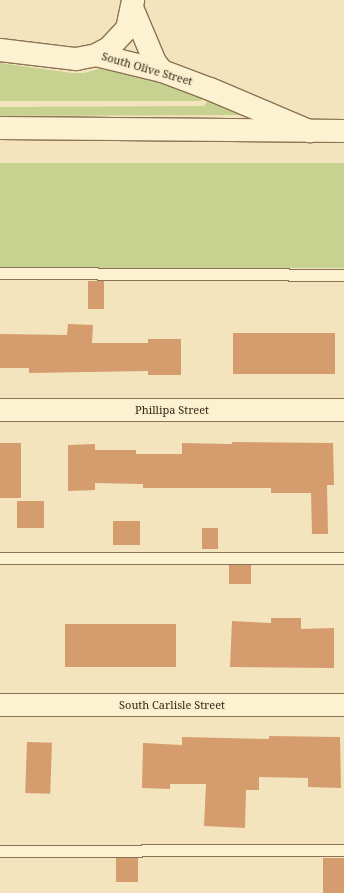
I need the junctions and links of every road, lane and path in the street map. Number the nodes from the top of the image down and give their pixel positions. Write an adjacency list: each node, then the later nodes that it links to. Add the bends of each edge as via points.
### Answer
1 (133, 5): 3 (street, via 127,29 109,48); 4 (street, via 155,62)
2 (0, 50): 3 (street, South Olive Street, via 76,59)
3 (96, 55): 4 (street, South Olive Street)
4 (162, 71): 6 (street, South Olive Street)
5 (0, 128): 6 (street, South Olive Street)
6 (309, 131): 7 (street, South Olive Street)
7 (344, 131)
8 (0, 273): 9 (lane)
9 (344, 275)
10 (0, 410): 11 (street, Phillipa Street)
11 (344, 410)
12 (0, 558): 13 (lane)
13 (344, 558)
14 (0, 705): 15 (street, South Carlisle Street)
15 (344, 705)
16 (344, 850): 17 (lane)
17 (0, 851)

